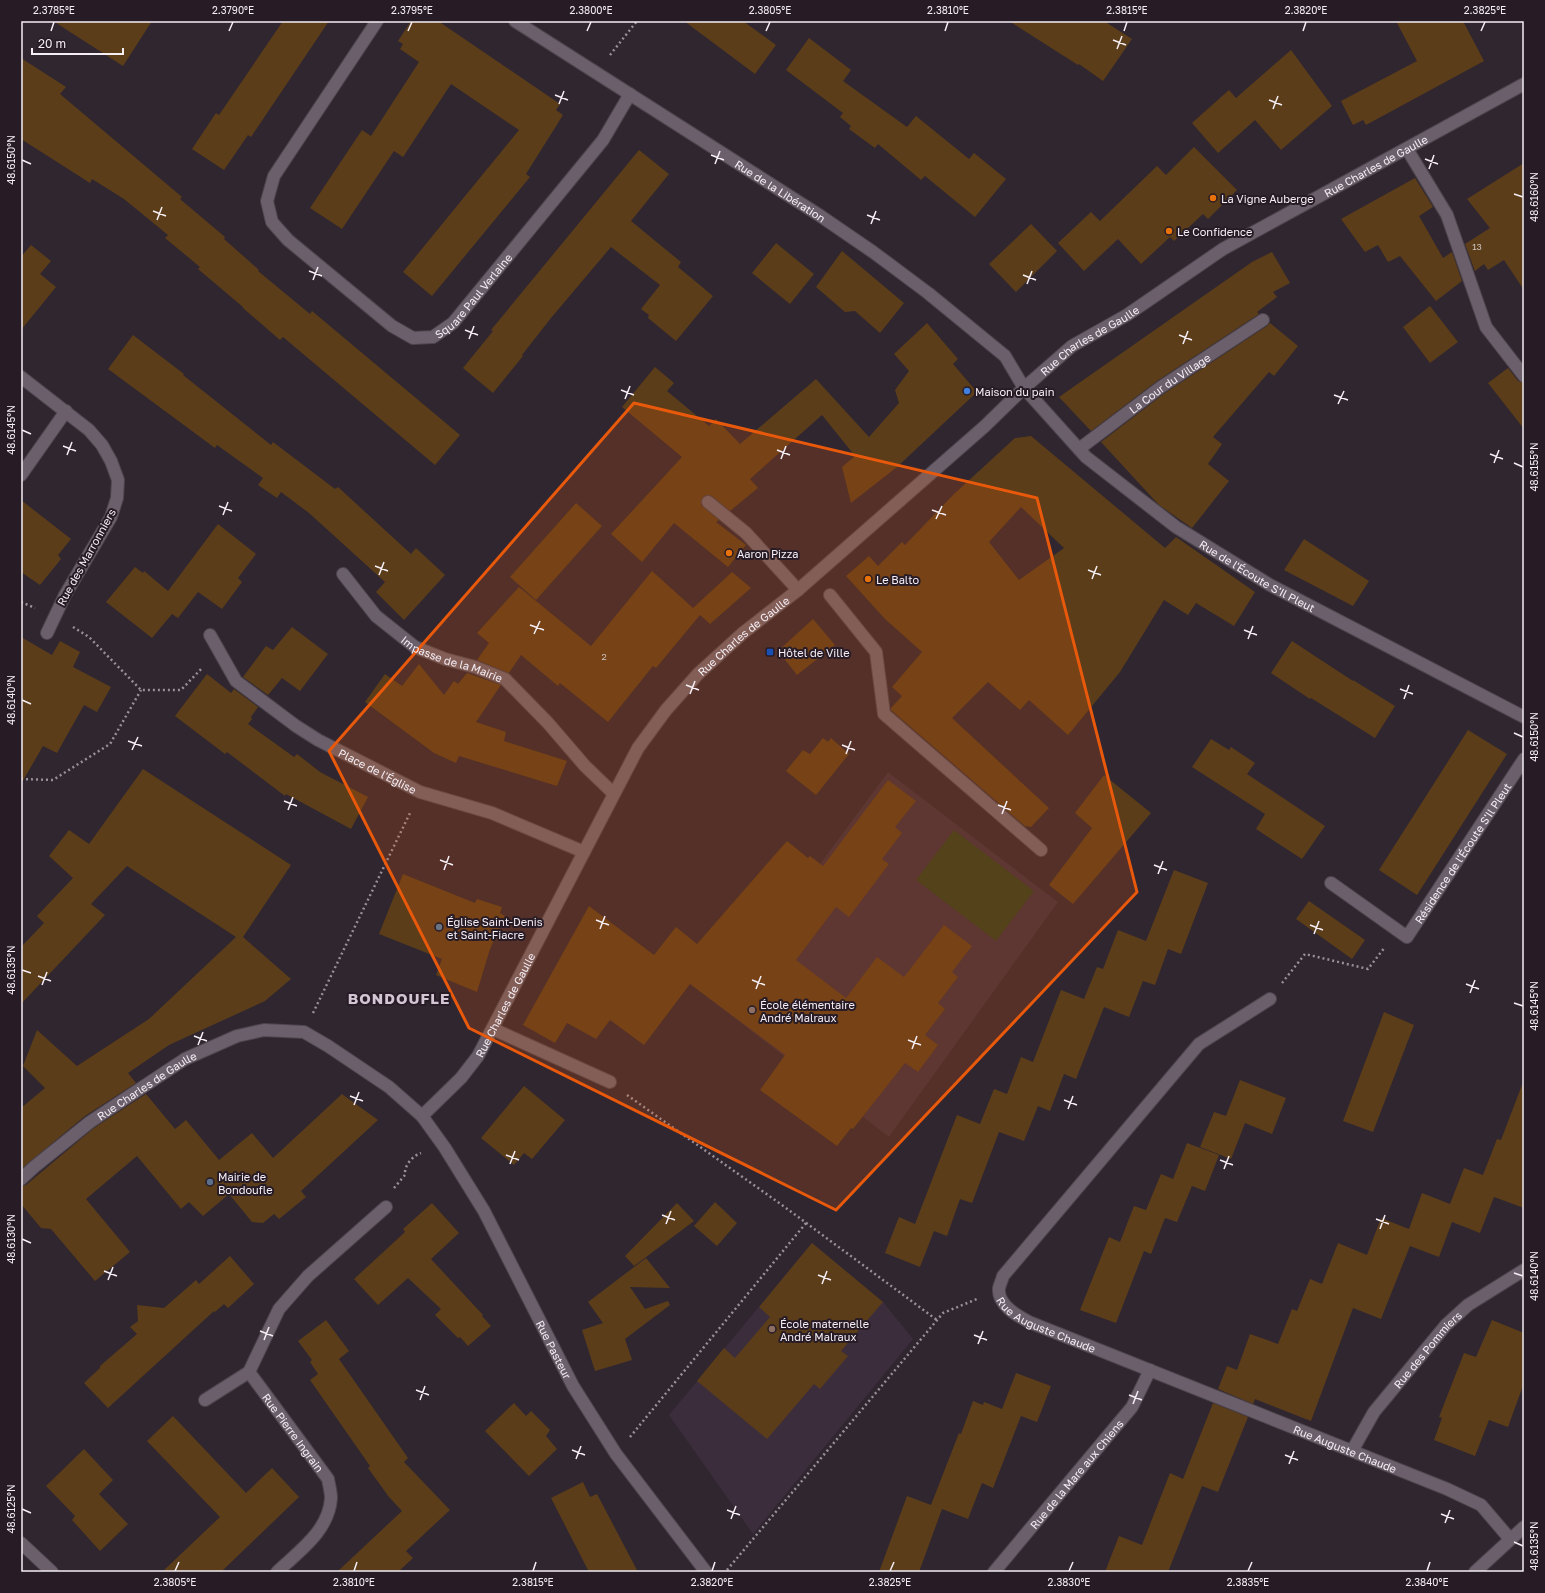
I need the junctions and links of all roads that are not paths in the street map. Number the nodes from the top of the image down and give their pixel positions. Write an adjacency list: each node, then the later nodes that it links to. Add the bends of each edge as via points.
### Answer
1 (378, 21): 4 (street, Square Paul Verlaine, via 274,176 267,201 272,222 288,240 392,326 413,338 433,337 453,323 603,140)
2 (515, 21): 4 (street, Rue de la Libération)
3 (1524, 84): 5 (street, Rue Charles de Gaulle)
4 (630, 94): 9 (street, Rue de la Libération, via 819,215 928,293 1005,356)
5 (1407, 149): 7 (street, via 1447,215 1486,328); 9 (street, Rue Charles de Gaulle, via 1223,249 1127,315 1072,346)
6 (1263, 320): 11 (street, La Cour du Village, via 1161,387)
7 (1524, 376)
8 (21, 377): 10 (street, Rue des Marronniers)
9 (1024, 388): 11 (street, Rue de l'Écoute S'Il Pleut); 15 (street, Rue Charles de Gaulle, via 985,426)
10 (66, 411): 12 (street); 17 (street, Rue des Marronniers, via 89,430 112,461 118,480 117,498 111,517 65,596)
11 (1079, 449): 19 (street, Rue de l'Écoute S'Il Pleut, via 1176,527 1270,585)
12 (21, 475)
13 (708, 502): 15 (street, via 746,533)
14 (343, 574): 21 (street, Impasse de la Mairie, via 376,616 415,647 505,679)
15 (798, 590): 21 (street, Rue Charles de Gaulle, via 743,633 698,674 666,710 638,748)
16 (830, 594): 22 (street, via 876,652 884,714)
17 (47, 633)
18 (210, 634): 23 (street, Place de l'Église, via 236,681 318,740 420,792 492,813)
19 (1524, 716)
20 (1524, 759): 24 (street, Résidence de l'Écoute S'Il Pleut, via 1406,937)
21 (613, 793): 23 (street, Rue Charles de Gaulle)
22 (1041, 850)
23 (584, 852): 26 (street, Rue Charles de Gaulle)
24 (1331, 883)
25 (1270, 999): 32 (street, Rue Auguste Chaude, via 1199,1044 1003,1276 999,1290 1003,1301 1012,1312 1029,1322)
26 (493, 1028): 27 (street); 28 (street, Rue Charles de Gaulle, via 478,1056 461,1078)
27 (610, 1082)
28 (422, 1116): 29 (street, Rue Charles de Gaulle, via 389,1087 304,1032 264,1030 237,1036 185,1059 90,1122); 41 (street, Rue Pasteur, via 484,1211 573,1386 616,1454)
29 (21, 1179)
30 (386, 1207): 33 (street, via 308,1276 279,1309)
31 (1524, 1270): 35 (street, Rue des Pommiers, via 1468,1305 1446,1325 1374,1412)
32 (1150, 1370): 35 (street, Rue Auguste Chaude); 42 (street, Rue de la Mare aux Chiens, via 1132,1407)
33 (249, 1372): 34 (street); 40 (street, Rue Pierre Ingrain, via 328,1479 331,1497 327,1516 317,1534)
34 (205, 1400)
35 (1352, 1451): 37 (street, Rue Auguste Chaude, via 1447,1488 1481,1505)
36 (1524, 1527): 37 (street)
37 (1510, 1539): 43 (street)
38 (21, 1543): 39 (street)
39 (52, 1572)
40 (277, 1572)
41 (706, 1572)
42 (994, 1572)
43 (1475, 1572)

